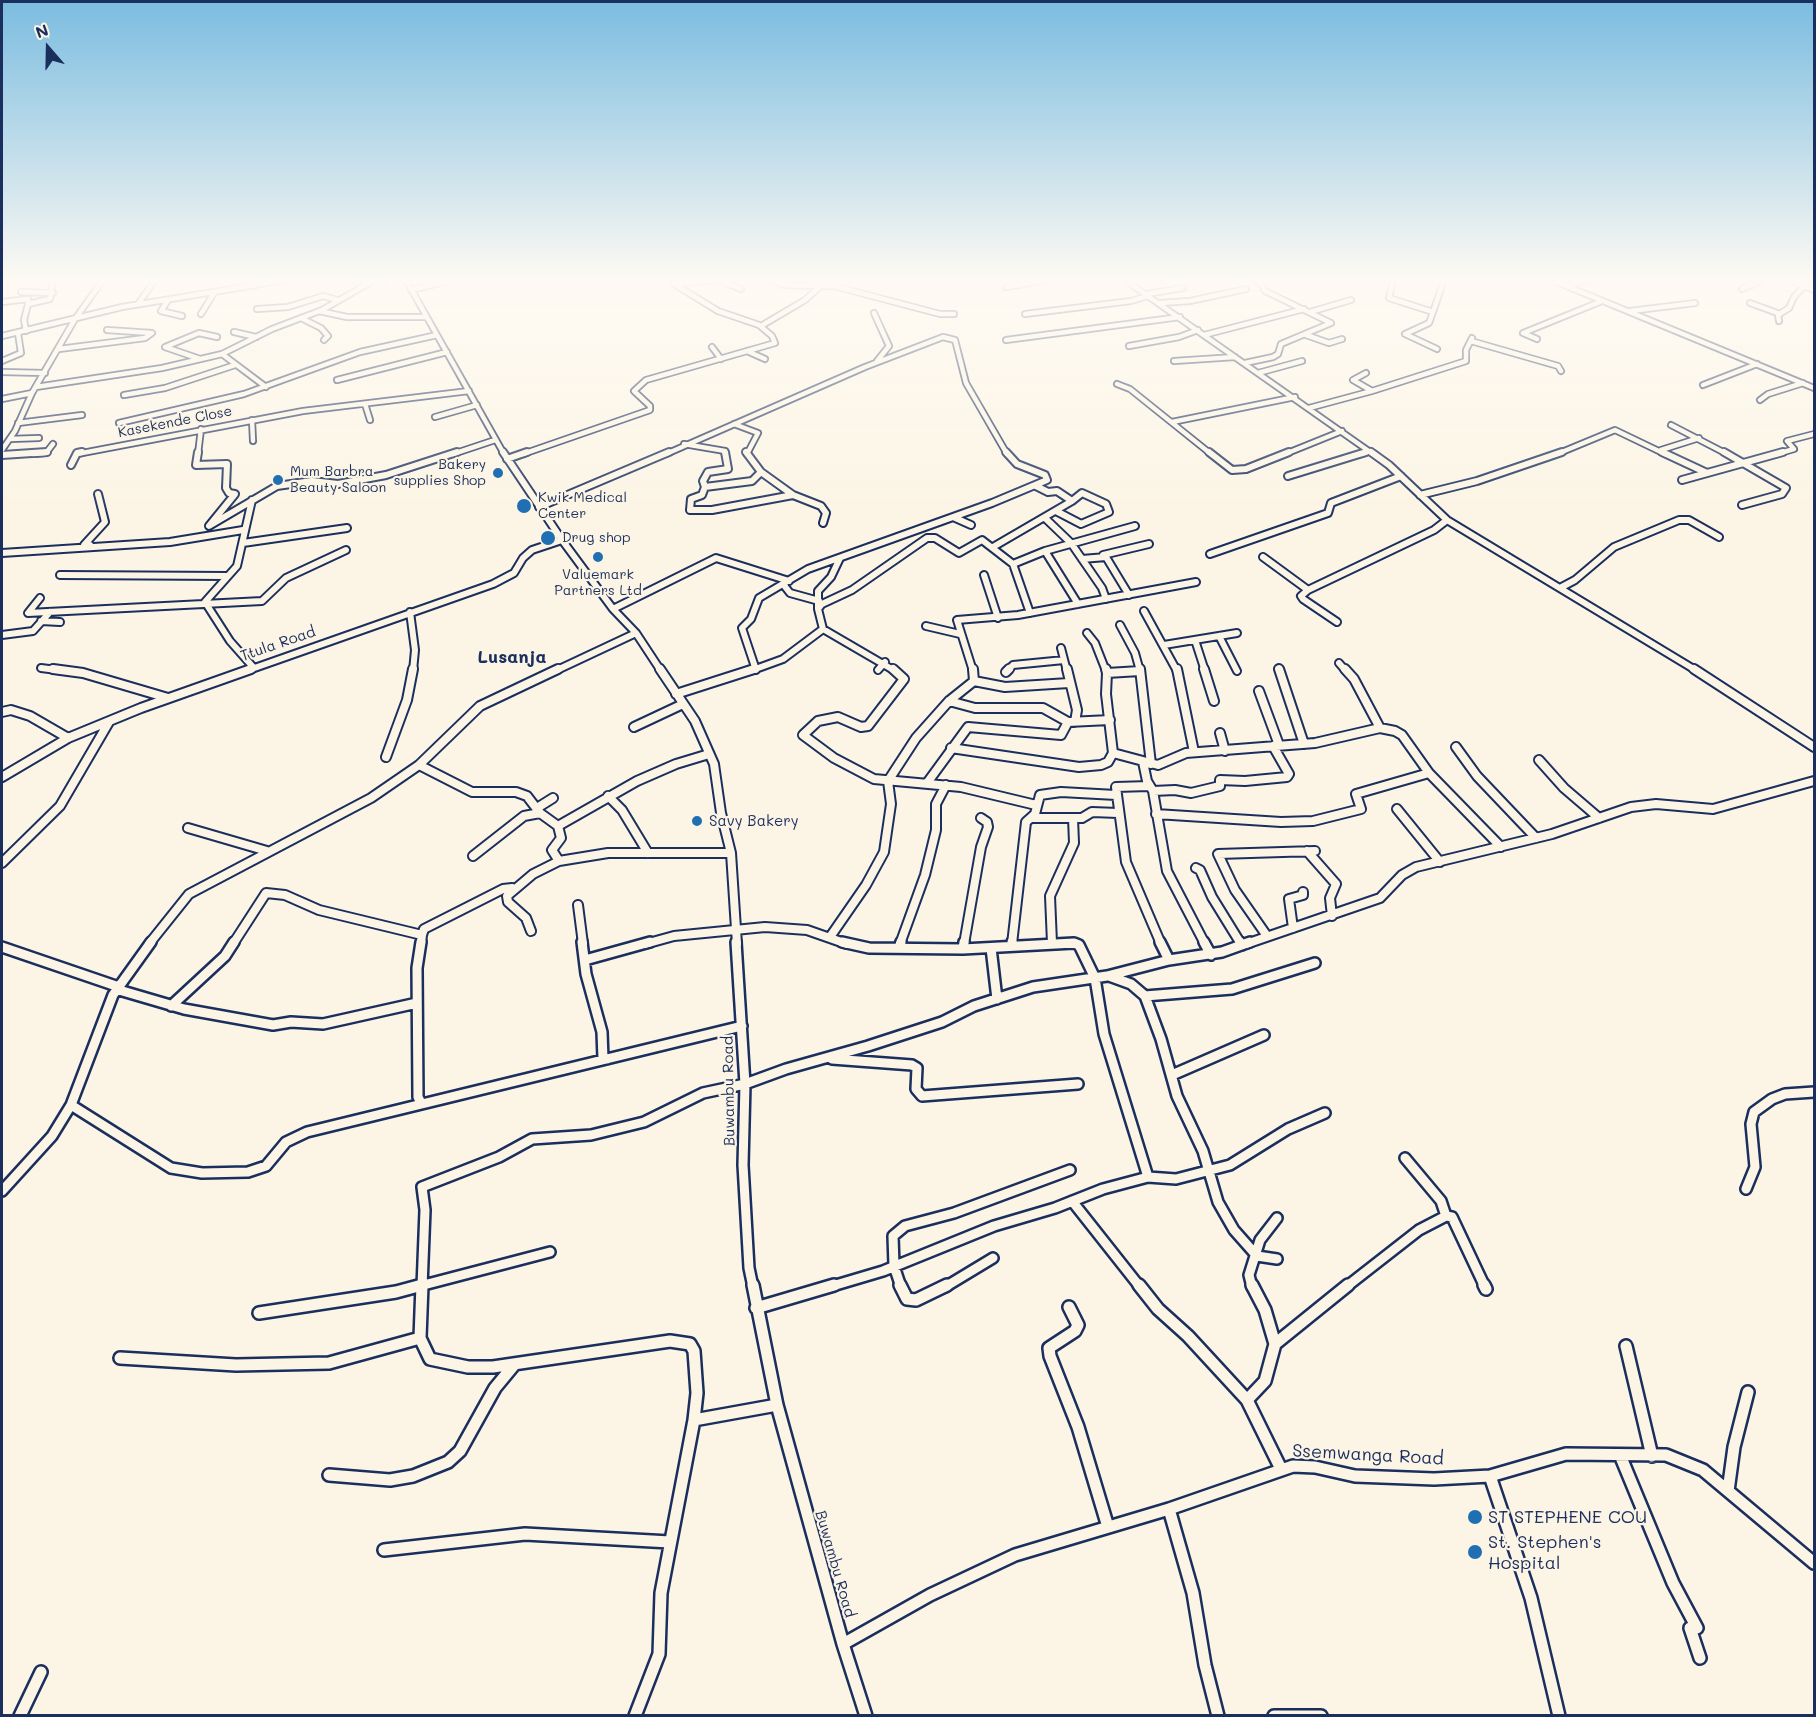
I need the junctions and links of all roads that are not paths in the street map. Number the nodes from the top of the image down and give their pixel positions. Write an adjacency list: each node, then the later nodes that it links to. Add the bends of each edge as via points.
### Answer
1 (53, 360): 25 (street)
2 (197, 360): 32 (street)
3 (229, 360): 22 (street)
4 (338, 360): 33 (street)
5 (415, 360): 28 (street)
6 (452, 360): 35 (street, Buwambu Road)
7 (717, 360): 68 (street, via 642,382 634,392 650,406 648,411)
8 (878, 360): 19 (street)
9 (884, 360): 19 (street)
10 (960, 360): 76 (street, via 966,382 1006,452 1017,464 1047,478)
11 (1187, 360): 17 (street)
12 (1240, 360): 20 (street)
13 (1258, 360): 20 (street)
14 (1466, 360): 36 (street)
15 (1539, 360): 23 (street)
16 (1747, 360): 21 (street)
17 (1174, 361)
18 (1302, 361): 26 (street)
19 (876, 363): 52 (street)
20 (1245, 363): 26 (street)
21 (1757, 364): 29 (street); 31 (street)
22 (235, 365): 33 (street); 38 (street, via 165,388)
23 (1561, 370)
24 (2, 372): 25 (street)
25 (45, 373): 32 (street)
26 (1258, 373): 39 (street)
27 (1366, 373): 36 (street, via 1353,380)
28 (337, 380)
29 (1803, 383): 34 (street); 41 (street)
30 (1117, 384): 49 (street, via 1130,389)
31 (1703, 386)
32 (36, 387): 37 (street)
33 (266, 387): 51 (street)
34 (1815, 388)
35 (469, 391): 42 (street, Kasekende Close); 43 (street, Buwambu Road)
36 (1371, 391): 44 (street)
37 (32, 393): 40 (street); 50 (street)
38 (124, 395)
39 (1295, 398): 44 (street); 49 (street)
40 (2, 399)
41 (1760, 400)
42 (365, 404): 47 (street, Kasekende Close); 48 (street)
43 (477, 405): 46 (street); 60 (street, Buwambu Road)
44 (1309, 408): 55 (street)
45 (82, 415): 50 (street)
46 (435, 417)
47 (252, 420): 54 (street, Kasekende Close); 61 (street)
48 (370, 420)
49 (1172, 422): 55 (street, via 1237,471)
50 (18, 423): 59 (street)
51 (119, 423)
52 (735, 423): 63 (street); 71 (street, via 758,433 746,454)
53 (1671, 425): 58 (street)
54 (201, 429): 70 (street, Kasekende Close, via 77,453); 90 (street, via 196,465 227,464 226,488 235,494)
55 (1342, 431): 66 (street)
56 (1815, 434): 69 (street, via 1787,441 1794,449)
57 (39, 438): 59 (street)
58 (1700, 438): 65 (street); 69 (street)
59 (10, 439): 64 (street)
60 (495, 440): 68 (street, Buwambu Road); 90 (street, via 378,477 338,484 316,481 277,486)
61 (253, 441)
62 (53, 444): 67 (street, via 46,453)
63 (683, 444): 77 (street, via 725,451 728,469 708,472 703,481); 83 (street)
64 (2, 450)
65 (1661, 450): 72 (street); 80 (street, via 1615,430 1477,481)
66 (1370, 451): 73 (street); 74 (street)
67 (2, 455)
68 (507, 459): 83 (street, Buwambu Road)
69 (1745, 462): 72 (street); 82 (street, via 1782,484 1786,491)
70 (71, 465)
71 (761, 472): 77 (street, via 752,481); 79 (street)
72 (1707, 473): 75 (street)
73 (1288, 476)
74 (1401, 476): 80 (street); 104 (street, via 1331,503 1328,513)
75 (1682, 480)
76 (1036, 486): 81 (street, via 1048,492 1057,491); 85 (street)
77 (705, 487): 79 (street, via 702,495 688,503 691,512)
78 (98, 494): 99 (street, via 105,522 84,544)
79 (793, 495): 88 (street, via 821,506 826,513)
80 (1420, 495): 87 (street)
81 (1072, 501): 84 (street); 84 (street, via 1082,493 1106,504 1109,512 1081,524)
82 (1742, 505)
83 (539, 507): 95 (street, Buwambu Road)
84 (1056, 511): 86 (street)
85 (953, 517): 89 (street); 106 (street)
86 (1046, 518): 97 (street); 100 (street)
87 (1447, 520): 115 (street); 116 (street, via 1434,530)
88 (823, 523)
89 (971, 525)
90 (209, 526): 93 (street, via 252,494)
91 (1135, 526): 97 (street)
92 (347, 528): 96 (street)
93 (243, 530): 96 (street); 99 (street)
94 (1719, 537): 115 (street, via 1689,520 1659,526 1614,547)
95 (562, 540): 123 (street, Buwambu Road); 127 (street, Ttula Road, via 527,554 506,578)
96 (243, 543): 112 (street, via 237,566)
97 (1071, 543): 102 (street); 108 (street)
98 (1149, 544): 105 (street)
99 (113, 546): 103 (street)
100 (993, 547): 109 (street); 124 (street, via 979,540 959,554 935,538 927,538 895,563)
101 (346, 550): 121 (street, via 286,578 265,600)
102 (1045, 551): 109 (street); 122 (street)
103 (2, 552)
104 (1210, 554)
105 (1103, 555): 108 (street); 117 (street)
106 (840, 558): 113 (street); 120 (street, via 831,577 818,591)
107 (1263, 558): 116 (street)
108 (1082, 559): 119 (street)
109 (1013, 564): 128 (street)
110 (60, 575): 112 (street)
111 (984, 575): 129 (street)
112 (228, 576): 121 (street)
113 (786, 582): 120 (street, via 790,593); 123 (street, via 716,558); 151 (street, via 759,598 751,619 742,628)
114 (1196, 582): 117 (street)
115 (1560, 588): 176 (street, via 1707,676)
116 (1308, 590): 132 (street, via 1301,596)
117 (1129, 595): 119 (street)
118 (40, 598): 126 (street, via 28,612)
119 (1106, 599): 122 (street)
120 (819, 601): 124 (street)
121 (205, 602): 126 (street); 148 (street, via 230,641)
122 (1078, 604): 128 (street)
123 (613, 609): 136 (street, Buwambu Road)
124 (818, 609): 135 (street)
125 (1144, 611): 143 (street)
126 (50, 612): 130 (street)
127 (410, 612): 148 (street, Ttula Road); 182 (street, via 415,650 411,676)
128 (1030, 613): 129 (street)
129 (998, 618): 139 (street, via 958,619)
130 (41, 621): 131 (street); 140 (street, via 27,634)
131 (60, 622)
132 (1337, 622)
133 (1120, 625): 153 (street)
134 (926, 626): 139 (street)
135 (822, 629): 146 (street); 151 (street, via 783,659)
136 (636, 633): 160 (street, Buwambu Road); 185 (street, via 480,706)
137 (1087, 633): 156 (street)
138 (1237, 633): 141 (street)
139 (960, 634): 157 (street, via 974,669)
140 (2, 635)
141 (1219, 636): 142 (street); 154 (street)
142 (1195, 640): 143 (street); 163 (street)
143 (1164, 645): 179 (street, via 1176,667)
144 (1062, 648): 145 (street)
145 (1064, 660): 155 (street, via 1013,665); 158 (street)
146 (885, 662): 152 (street); 188 (street, via 904,679 868,726 838,717 818,721 803,734 846,766)
147 (1339, 663): 170 (street, via 1354,679)
148 (253, 667): 161 (street, Ttula Road)
149 (41, 668): 161 (street, via 83,673)
150 (1279, 669): 173 (street)
151 (756, 670): 160 (street)
152 (878, 670)
153 (1140, 671): 156 (street); 184 (street)
154 (1237, 671)
155 (1006, 672)
156 (1107, 673): 166 (street)
157 (974, 681): 158 (street, via 1005,687); 162 (street)
158 (1069, 683): 168 (street, via 1077,710)
159 (1259, 692): 174 (street)
160 (676, 694): 164 (street, Buwambu Road)
161 (168, 698): 167 (street, Ttula Road)
162 (949, 701): 168 (street, via 975,708 1043,708); 188 (street, via 916,738)
163 (1214, 701)
164 (683, 704): 169 (street); 181 (street, Buwambu Road)
165 (2, 712): 172 (street, via 11,710 30,716)
166 (1110, 720): 168 (street); 180 (street)
167 (109, 722): 172 (street, Ttula Road); 215 (street, via 60,806)
168 (1072, 722): 177 (street, via 1061,735 973,726 965,729)
169 (634, 727)
170 (1380, 728): 173 (street); 186 (street, via 1402,735)
171 (1220, 732): 178 (street)
172 (68, 738): 187 (street, Ttula Road)
173 (1304, 744): 174 (street)
174 (1276, 746): 178 (street); 192 (street, via 1287,777 1220,780 1220,786 1191,793)
175 (1456, 747): 207 (street, via 1477,776)
176 (1815, 747)
177 (951, 748): 180 (street, via 1079,768 1108,762); 190 (street)
178 (1225, 751): 179 (street)
179 (1194, 752): 184 (street, via 1176,755 1164,765)
180 (1113, 753): 184 (street)
181 (709, 754): 194 (street, via 662,770); 211 (street, Buwambu Road)
182 (387, 757)
183 (1539, 760): 204 (street)
184 (1147, 763): 192 (street)
185 (419, 765): 198 (street, via 472,792 522,794); 209 (street, via 371,798)
186 (1429, 773): 200 (street, via 1356,794 1360,809 1313,821); 208 (street)
187 (2, 777)
188 (888, 781): 190 (street); 226 (street, via 891,804 884,852 875,872)
189 (1815, 781): 204 (street, via 1713,809 1656,804 1631,807)
190 (927, 783): 191 (street)
191 (946, 785): 196 (street); 231 (street, via 936,804 936,830 925,875)
192 (1151, 789): 193 (street, via 1119,786); 200 (street)
193 (1116, 795): 196 (street, via 1046,793 1040,795); 199 (street)
194 (608, 796): 205 (street); 210 (street, via 622,810)
195 (553, 798): 198 (street)
196 (1036, 805): 202 (street)
197 (1397, 809): 214 (street)
198 (539, 810): 205 (street); 212 (street, via 524,816)
199 (1118, 813): 203 (street, via 1092,812); 236 (street, via 1126,862)
200 (1156, 814): 234 (street, via 1167,871)
201 (981, 818): 233 (street, via 988,827)
202 (1031, 818): 203 (street); 229 (street, via 1026,822)
203 (1073, 818): 227 (street, via 1074,843 1050,896)
204 (1599, 818): 207 (street)
205 (558, 826): 213 (street, via 561,838 552,850)
206 (188, 828): 209 (street)
207 (1536, 838): 208 (street)
208 (1501, 847): 214 (street)
209 (267, 851): 240 (street, via 189,894 128,971)
210 (648, 853): 211 (street); 213 (street, via 608,853)
211 (731, 853): 223 (street, Buwambu Road)
212 (473, 856)
213 (559, 861): 217 (street)
214 (1440, 862): 220 (street, via 1407,870 1380,898)
215 (2, 863)
216 (1196, 868): 228 (street)
217 (514, 888): 222 (street, via 507,896 508,902 526,918); 224 (street, via 503,889 424,929)
218 (1303, 892): 221 (street, via 1304,895 1289,899)
219 (578, 905): 235 (street)
220 (1332, 916): 221 (street); 225 (street, via 1330,898 1336,884 1311,851 1218,854 1235,890)
221 (1293, 928): 225 (street)
222 (531, 931)
223 (734, 932): 226 (street, via 781,927); 235 (street, via 674,936); 245 (street, Buwambu Road)
224 (422, 934): 243 (street); 244 (street, via 319,910 285,894 266,893 225,956)
225 (1267, 936): 228 (street)
226 (830, 937): 231 (street, via 857,947)
227 (1052, 943): 229 (street); 239 (street, via 1079,945)
228 (1242, 945): 234 (street)
229 (1012, 946): 232 (street)
230 (2, 947): 240 (street)
231 (899, 948): 233 (street)
232 (991, 948): 233 (street); 242 (street)
233 (963, 949)
234 (1211, 955): 236 (street)
235 (585, 960): 248 (street, via 602,1032 603,1059)
236 (1169, 960): 238 (street)
237 (1315, 963): 241 (street, via 1233,989)
238 (1107, 976): 239 (street); 241 (street, via 1131,984)
239 (1095, 978): 242 (street, via 1044,984); 261 (street, via 1104,1034)
240 (119, 989): 244 (street); 256 (street, via 113,995)
241 (1145, 996): 251 (street)
242 (997, 999): 247 (street, via 942,1022)
243 (417, 1003): 244 (street, via 333,1023 273,1025); 255 (street)
244 (171, 1006)
245 (742, 1026): 248 (street); 252 (street, Buwambu Road)
246 (1264, 1035): 251 (street)
247 (863, 1047): 249 (street); 250 (street)
248 (609, 1059): 255 (street)
249 (827, 1059): 250 (street); 252 (street)
250 (859, 1062): 253 (street, via 915,1066 916,1089 922,1096)
251 (1172, 1075): 260 (street)
252 (745, 1084): 272 (street, via 702,1093 644,1122 616,1130 591,1136 532,1139 478,1166 431,1181 422,1187 425,1210); 275 (street, Buwambu Road, via 744,1198)
253 (1078, 1084)
254 (1815, 1092): 262 (street, via 1785,1094 1754,1113 1751,1124 1755,1167)
255 (421, 1103): 256 (street, via 301,1134 286,1142 259,1169 202,1173 171,1168)
256 (71, 1105): 263 (street, via 52,1136)
257 (1325, 1113): 260 (street, via 1288,1129 1230,1165)
258 (1405, 1158): 265 (street, via 1441,1201)
259 (1071, 1170): 271 (street, via 954,1213 905,1226 893,1236)
260 (1208, 1172): 261 (street, via 1176,1179); 268 (street, via 1218,1202)
261 (1148, 1177): 264 (street)
262 (1746, 1189)
263 (2, 1191)
264 (1072, 1201): 271 (street, via 994,1226); 283 (street, via 1158,1309)
265 (1446, 1216): 273 (street, via 1452,1217); 278 (street, via 1419,1230)
266 (1277, 1218): 268 (street)
267 (550, 1252): 272 (street)
268 (1254, 1254): 270 (street); 278 (street, via 1249,1275)
269 (993, 1258): 271 (street, via 916,1300 907,1299)
270 (1277, 1259)
271 (894, 1266): 275 (street)
272 (421, 1286): 276 (street); 277 (street)
273 (1486, 1289)
274 (1069, 1307): 293 (street, via 1078,1325 1049,1348 1050,1356 1078,1427)
275 (756, 1308): 284 (street, Buwambu Road)
276 (259, 1313)
277 (420, 1338): 280 (street, via 347,1359 299,1365); 281 (street, via 425,1353 438,1362 468,1368)
278 (1275, 1344): 283 (street, via 1266,1381)
279 (1626, 1346): 287 (street)
280 (120, 1358)
281 (513, 1365): 285 (street, via 681,1341 690,1344 694,1352); 289 (street, via 460,1451 448,1462 390,1480)
282 (1748, 1392): 291 (street)
283 (1248, 1400): 288 (street)
284 (777, 1405): 285 (street); 297 (street, Buwambu Road)
285 (694, 1420): 294 (street)
286 (1620, 1455): 287 (street, Ssemwanga Road); 290 (street, Ssemwanga Road, via 1566,1454); 298 (street, via 1673,1583 1697,1628 1690,1628)
287 (1652, 1456): 291 (street, Ssemwanga Road, via 1681,1459 1703,1470)
288 (1281, 1469): 290 (street, Ssemwanga Road, via 1315,1467 1355,1476 1434,1479); 292 (street, Ssemwanga Road)
289 (329, 1475)
290 (1490, 1476): 306 (street, via 1531,1598)
291 (1728, 1491): 296 (street, Ssemwanga Road)
292 (1169, 1509): 293 (street, Ssemwanga Road); 303 (street, via 1193,1593 1204,1665)
293 (1108, 1527): 297 (street, Ssemwanga Road, via 1045,1544 987,1567)
294 (670, 1542): 295 (street, via 525,1534); 301 (street, via 661,1593 659,1654)
295 (384, 1551)
296 (1815, 1563)
297 (843, 1644): 302 (street, Buwambu Road)
298 (1700, 1658)
299 (41, 1672): 300 (street)
300 (20, 1716)
301 (636, 1716)
302 (866, 1716)
303 (1218, 1716)
304 (1274, 1716): 305 (street)
305 (1321, 1716)
306 (1559, 1716)

